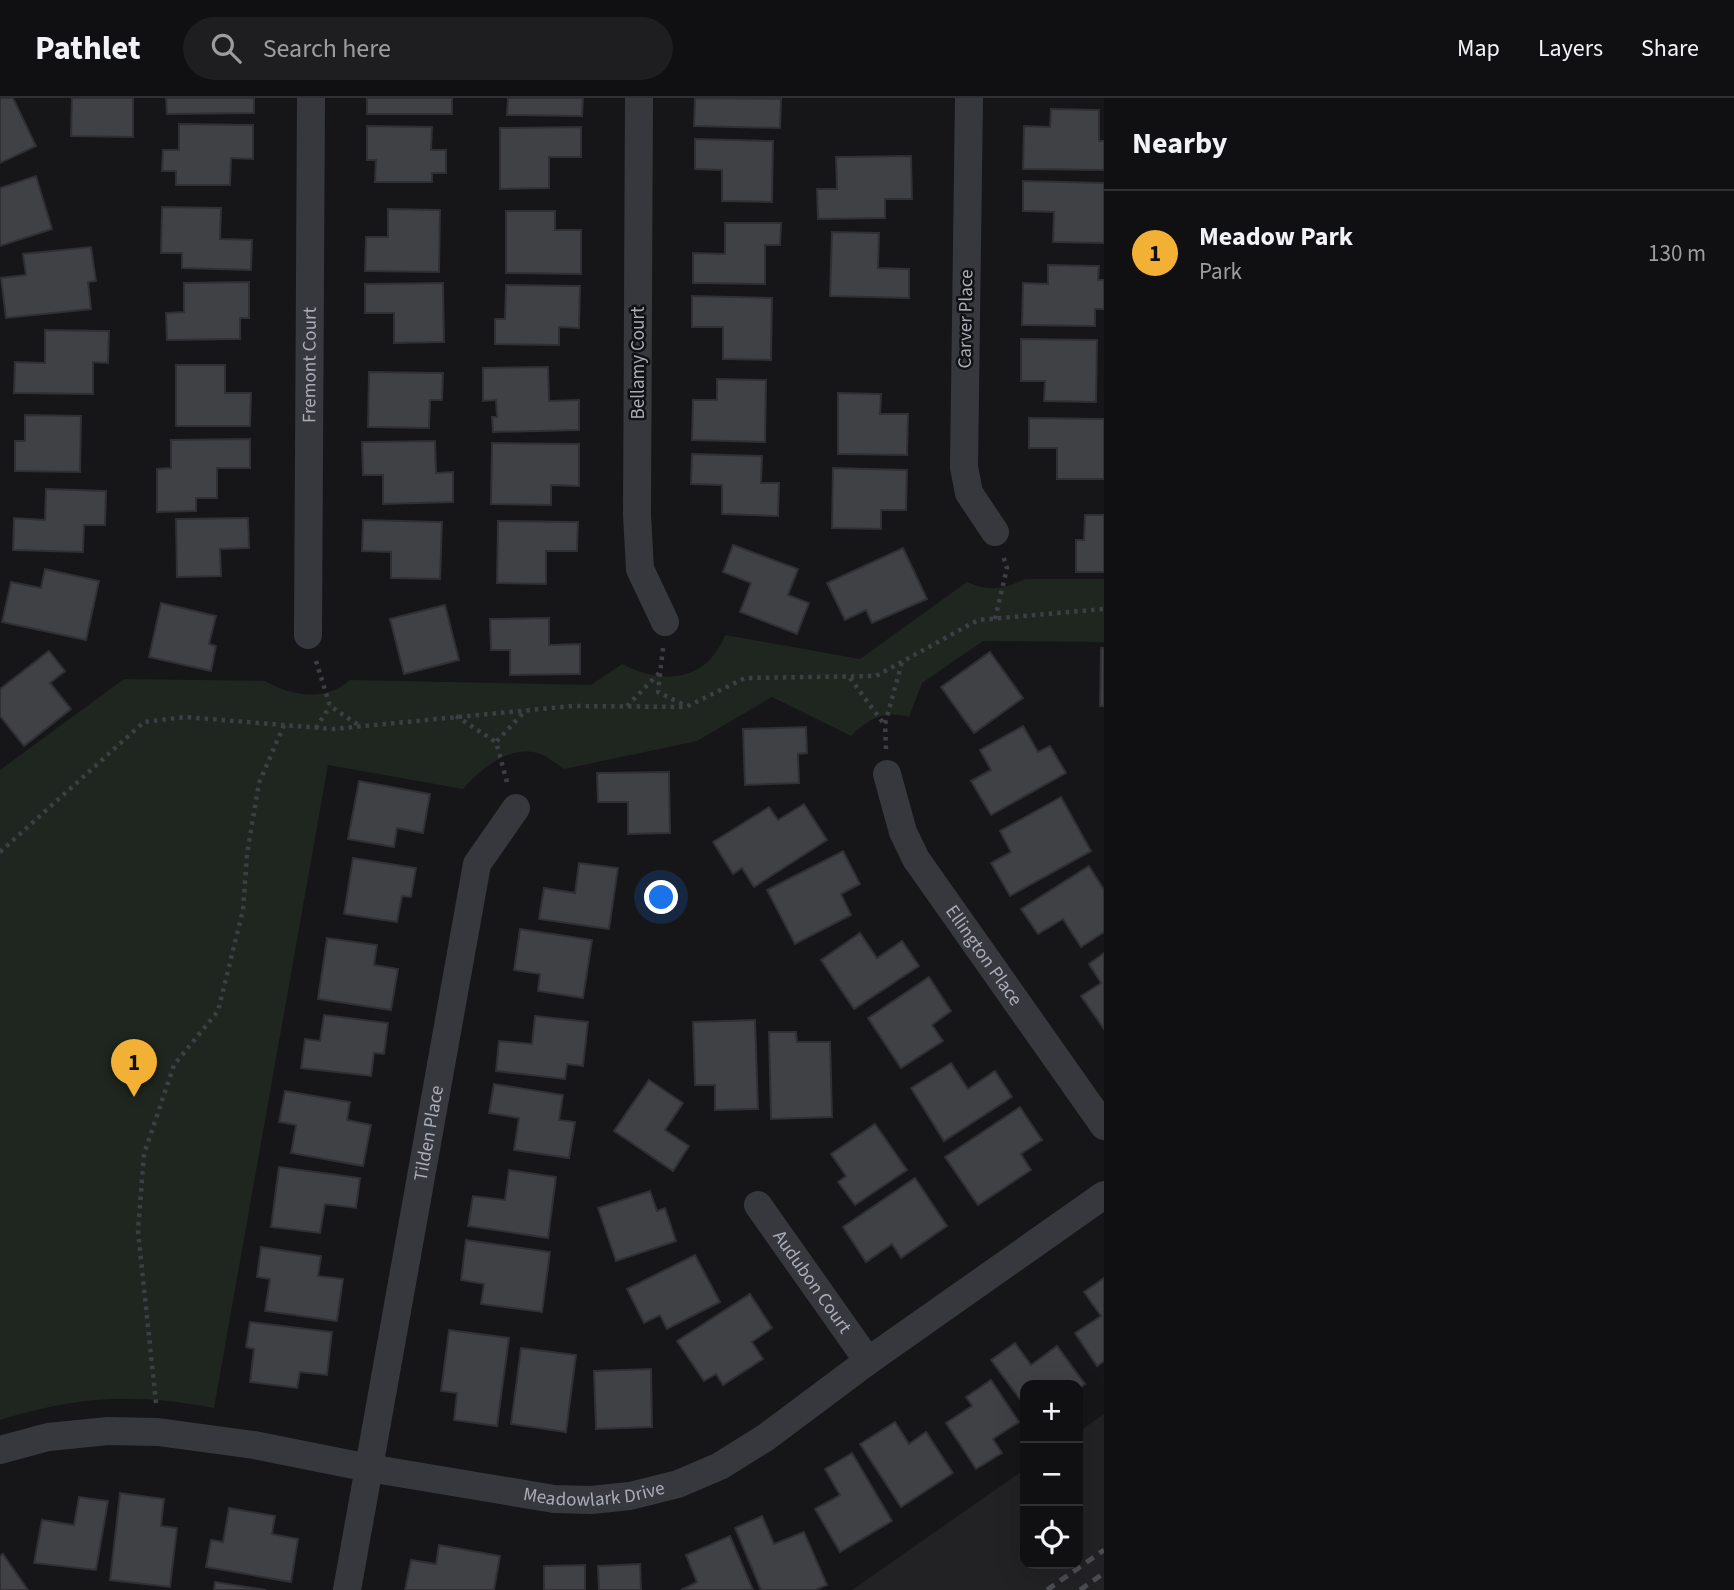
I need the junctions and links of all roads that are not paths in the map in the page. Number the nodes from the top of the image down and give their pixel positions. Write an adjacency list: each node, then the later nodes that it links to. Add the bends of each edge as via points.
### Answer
1 (311, 98): 6 (street, Fremont Court)
2 (639, 98): 5 (street, Bellamy Court, via 637,515 640,569)
3 (969, 98): 4 (street, Carver Place, via 964,467 969,493)
4 (995, 532)
5 (664, 622)
6 (308, 635)
7 (887, 774): 9 (street, Ellington Place, via 903,832 916,859)
8 (516, 808): 14 (street, Tilden Place, via 477,864)
9 (1104, 1126)
10 (1104, 1195): 12 (street, Meadowlark Drive)
11 (758, 1205): 12 (street, Audubon Court)
12 (867, 1361): 14 (street, Meadowlark Drive, via 720,1466 678,1484 630,1496 554,1499)
13 (0, 1450): 14 (street, Meadowlark Drive, via 48,1437 158,1432)
14 (369, 1468): 15 (street, Tilden Place)
15 (347, 1590)

